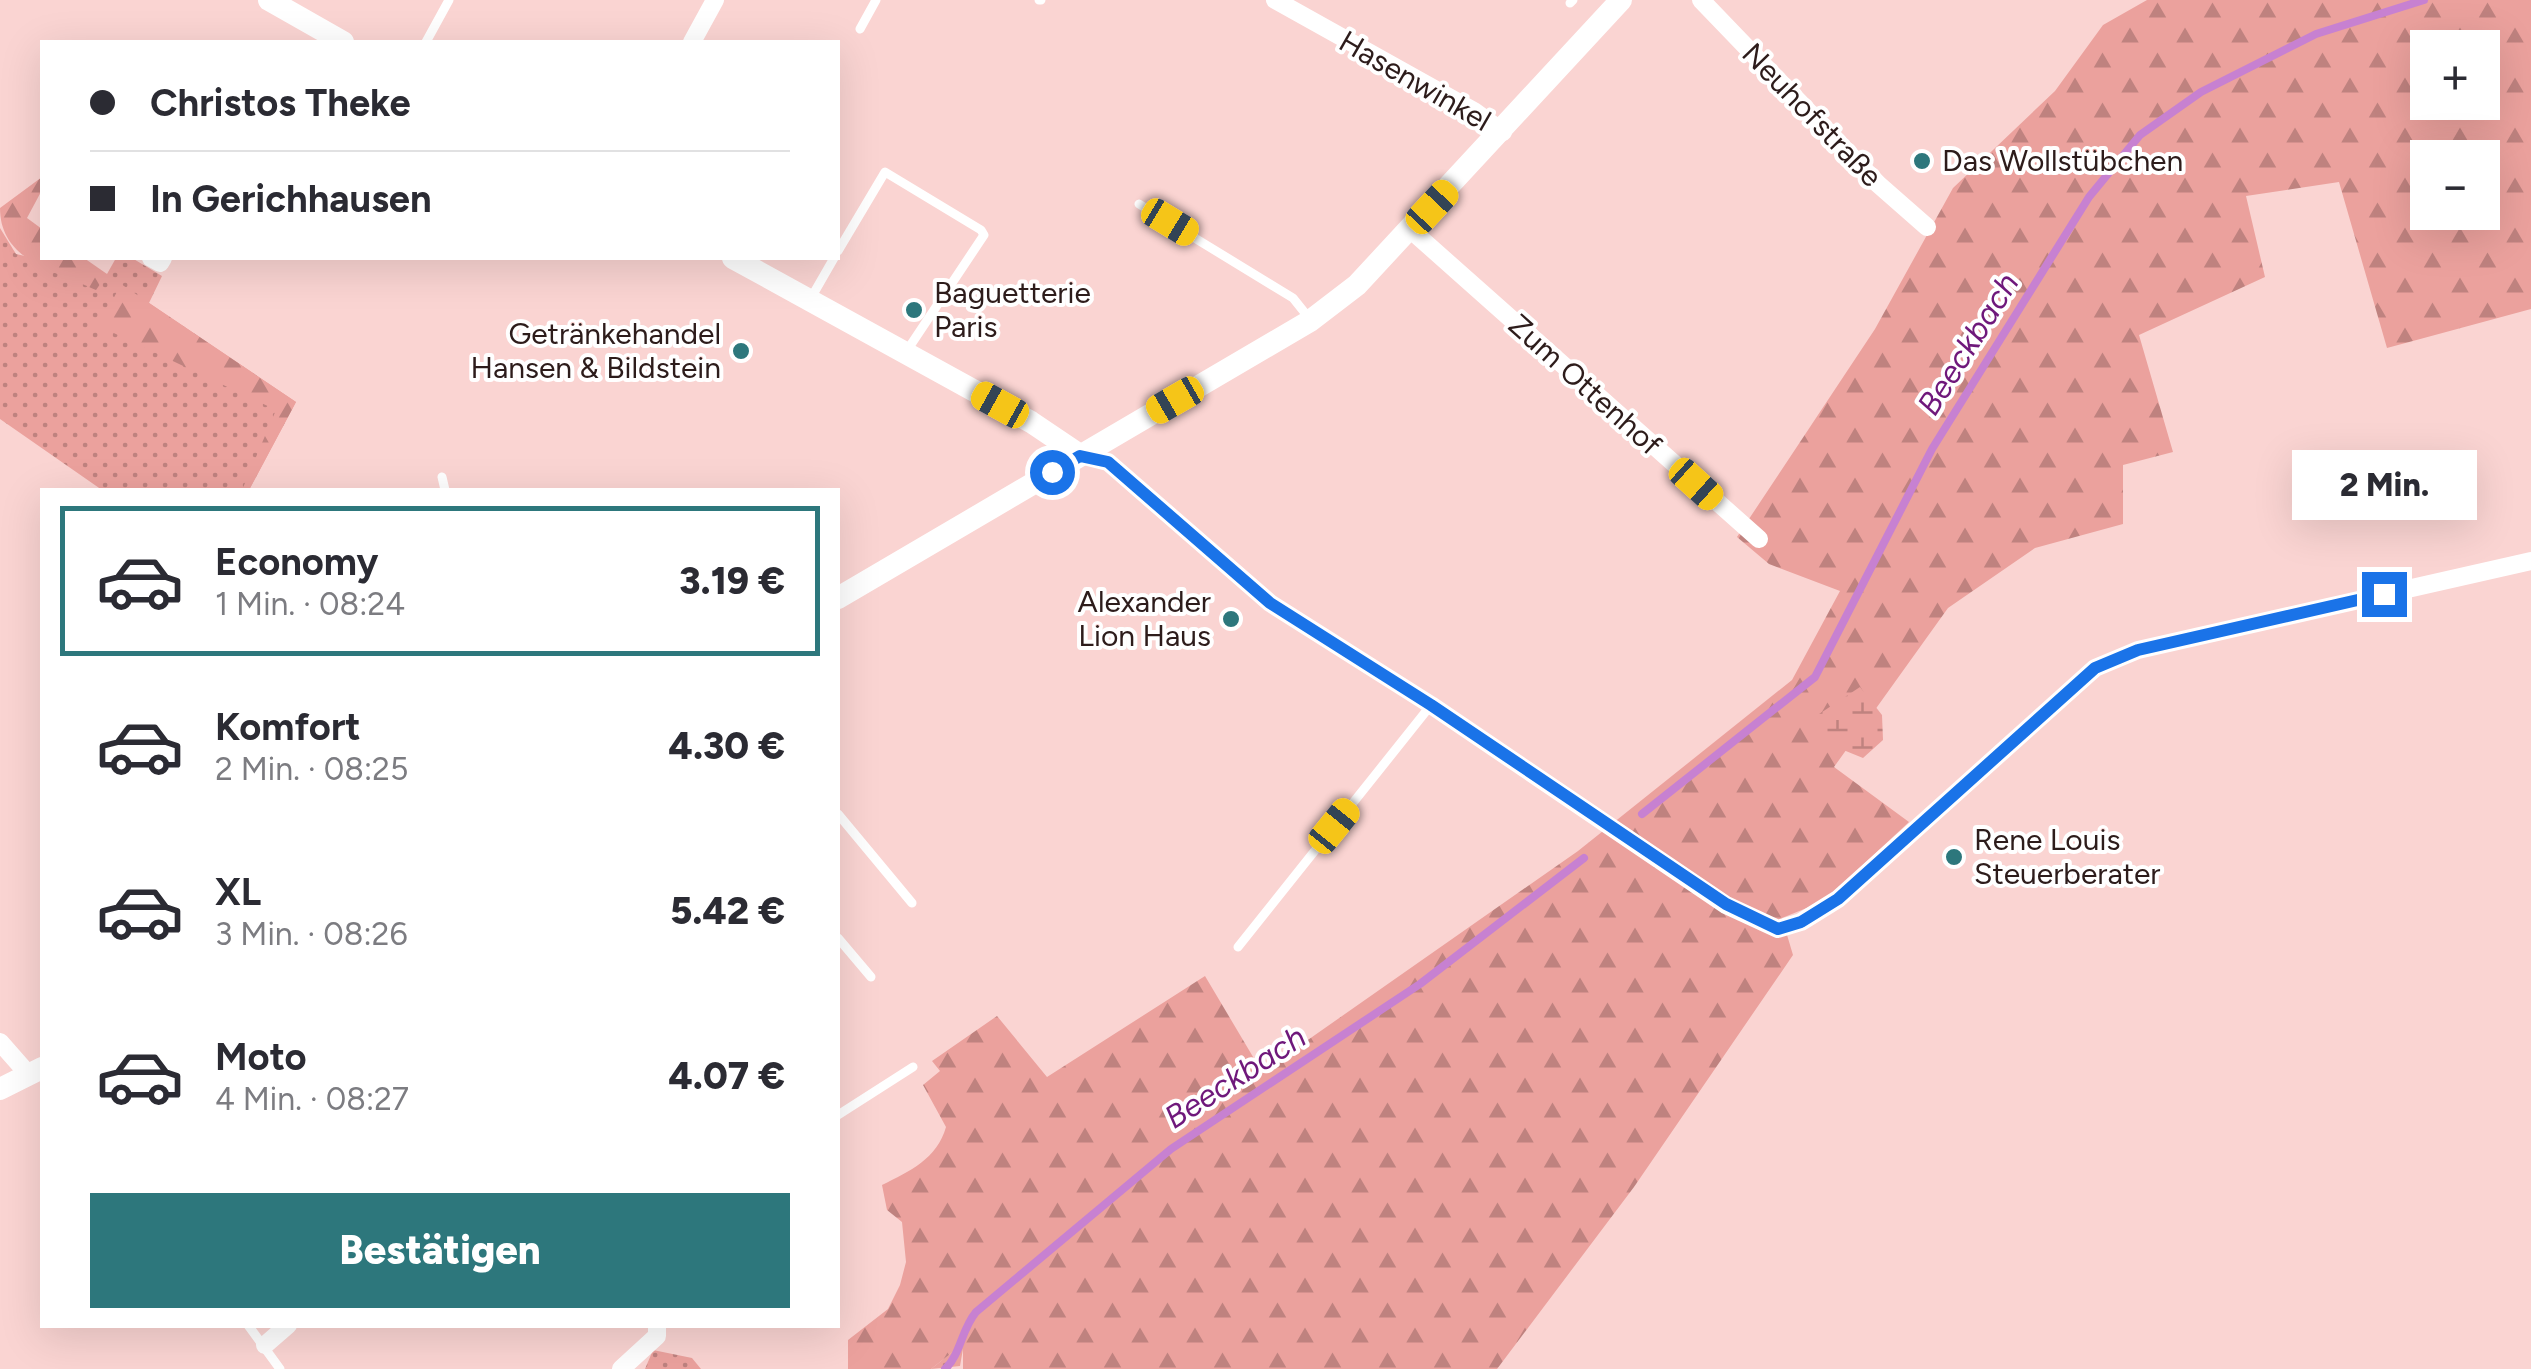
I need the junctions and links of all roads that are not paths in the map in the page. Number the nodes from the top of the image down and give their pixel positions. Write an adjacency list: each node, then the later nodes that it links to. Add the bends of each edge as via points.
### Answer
1 (268, 0): 9 (street)
2 (449, 0): 11 (lane)
3 (715, 0): 12 (street)
4 (876, 0): 8 (lane)
5 (1275, 0): 13 (street, Hasenwinkel, via 1478,106)
6 (1700, 0): 15 (street, Neuhofstraße)
7 (1608, 4): 13 (street)
8 (860, 29)
9 (308, 34): 10 (street)
10 (334, 40)
11 (427, 40)
12 (693, 40)
13 (1503, 132): 16 (street)
14 (1138, 204): 21 (lane, via 1293,298)
15 (1928, 227)
16 (1412, 230): 21 (street); 26 (street, Zum Ottenhof)
17 (840, 248): 22 (lane, via 885,172 984,234)
18 (737, 260): 20 (street)
19 (833, 260): 20 (lane)
20 (809, 300): 22 (street)
21 (1310, 320): 23 (street)
22 (905, 353): 23 (street, via 934,378)
23 (1080, 456): 28 (street); 29 (street, via 1108,462 1270,603)
24 (442, 478): 25 (lane)
25 (444, 488)
26 (1759, 539)
27 (2531, 561): 29 (street, via 2138,650 2095,668 1838,899 1784,929 1726,904)
28 (840, 597)
29 (1431, 705): 33 (lane)
30 (840, 816): 31 (lane)
31 (912, 903)
32 (840, 940): 34 (lane)
33 (1238, 948)
34 (871, 977)
35 (0, 1042): 37 (street)
36 (914, 1066): 39 (lane)
37 (38, 1077): 38 (street)
38 (0, 1089)
39 (840, 1114)
40 (251, 1328): 43 (lane)
41 (285, 1328): 43 (street)
42 (657, 1328): 45 (street, via 657,1336)
43 (266, 1345): 44 (lane)
44 (280, 1369)
45 (621, 1369)

